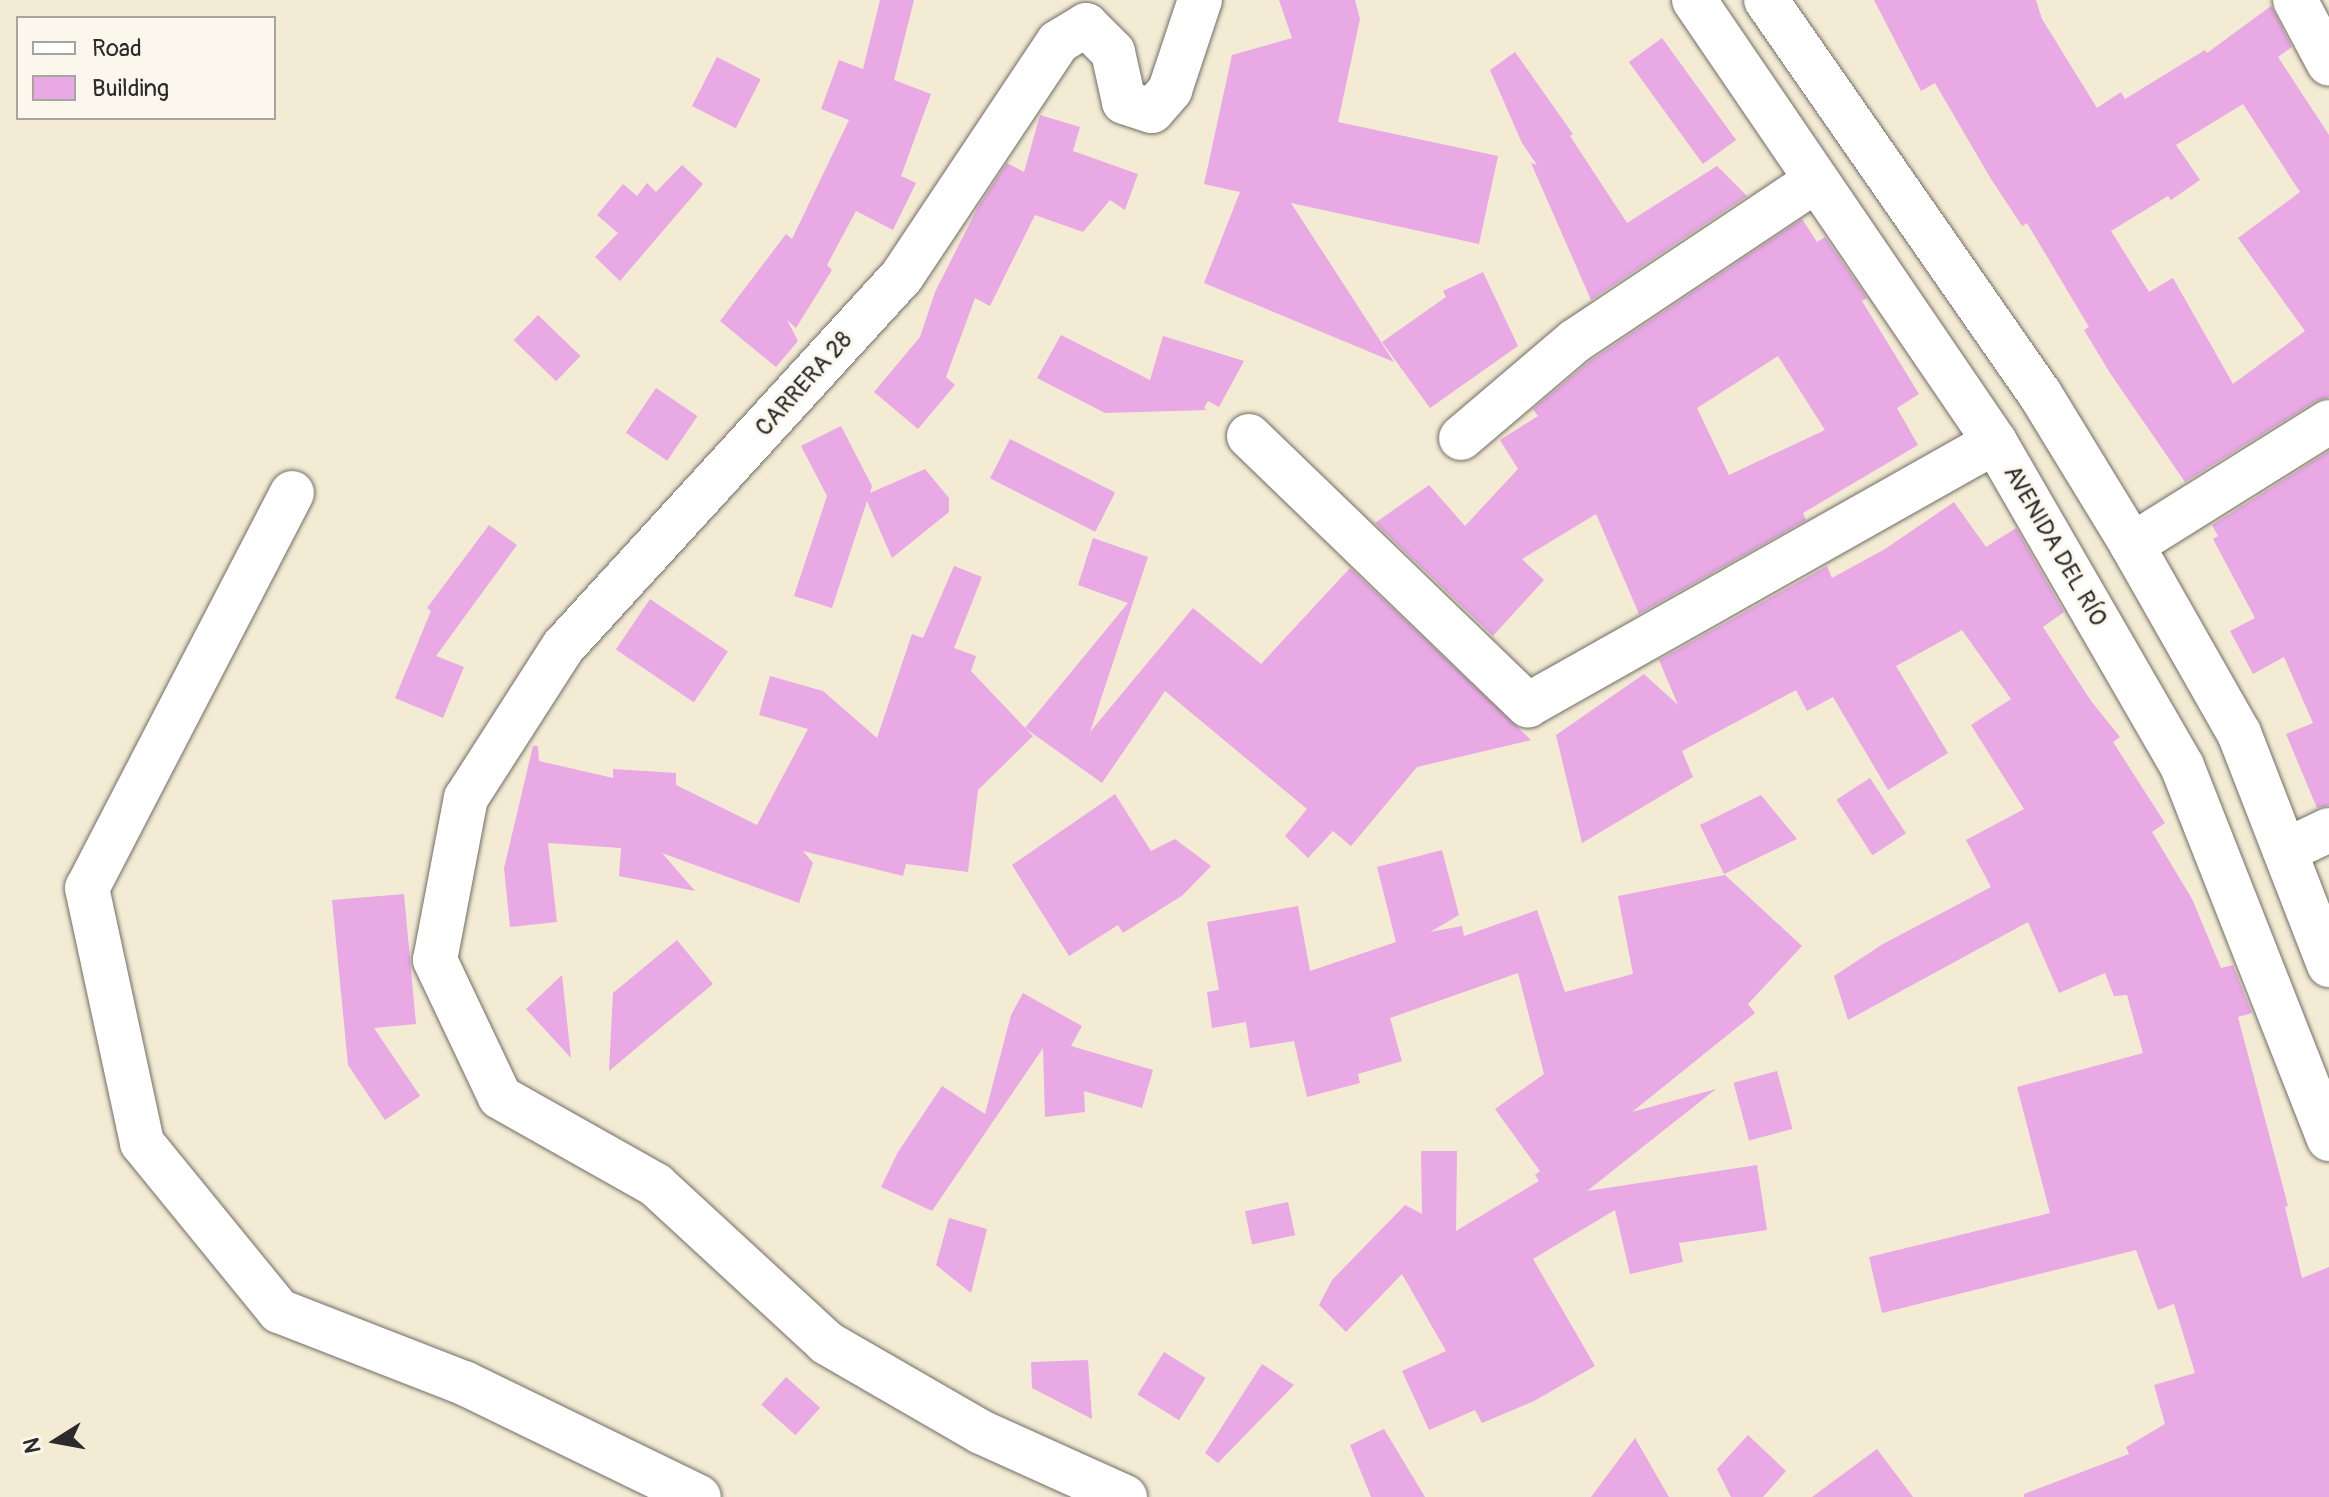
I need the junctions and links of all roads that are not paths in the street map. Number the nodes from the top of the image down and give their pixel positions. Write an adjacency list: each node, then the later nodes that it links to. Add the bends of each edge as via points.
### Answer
1 (1200, 0): 19 (street, CARRERA 28, via 1170,90 1152,111 1124,102 1113,52 1086,25 1058,42 902,276 563,647 466,798 435,960 500,1097 656,1185 827,1343 981,1432)
2 (1694, 0): 7 (street, AVENIDA DEL RÍO)
3 (1766, 0): 6 (street)
4 (2295, 0): 5 (street)
5 (2329, 64)
6 (1846, 115): 7 (street); 13 (street, via 2040,394)
7 (1808, 167): 10 (street, via 1575,341); 11 (street, AVENIDA DEL RÍO)
8 (2329, 422): 13 (street)
9 (1249, 436): 11 (street, via 1528,705)
10 (1461, 438)
11 (1995, 442): 17 (street, AVENIDA DEL RÍO, via 2182,766)
12 (292, 493): 18 (street, via 87,888 142,1143 279,1311 464,1383)
13 (2132, 545): 15 (street, via 2239,733)
14 (2329, 830): 15 (street)
15 (2285, 851): 16 (street)
16 (2329, 965)
17 (2329, 1139)
18 (699, 1497)
19 (1125, 1497)

